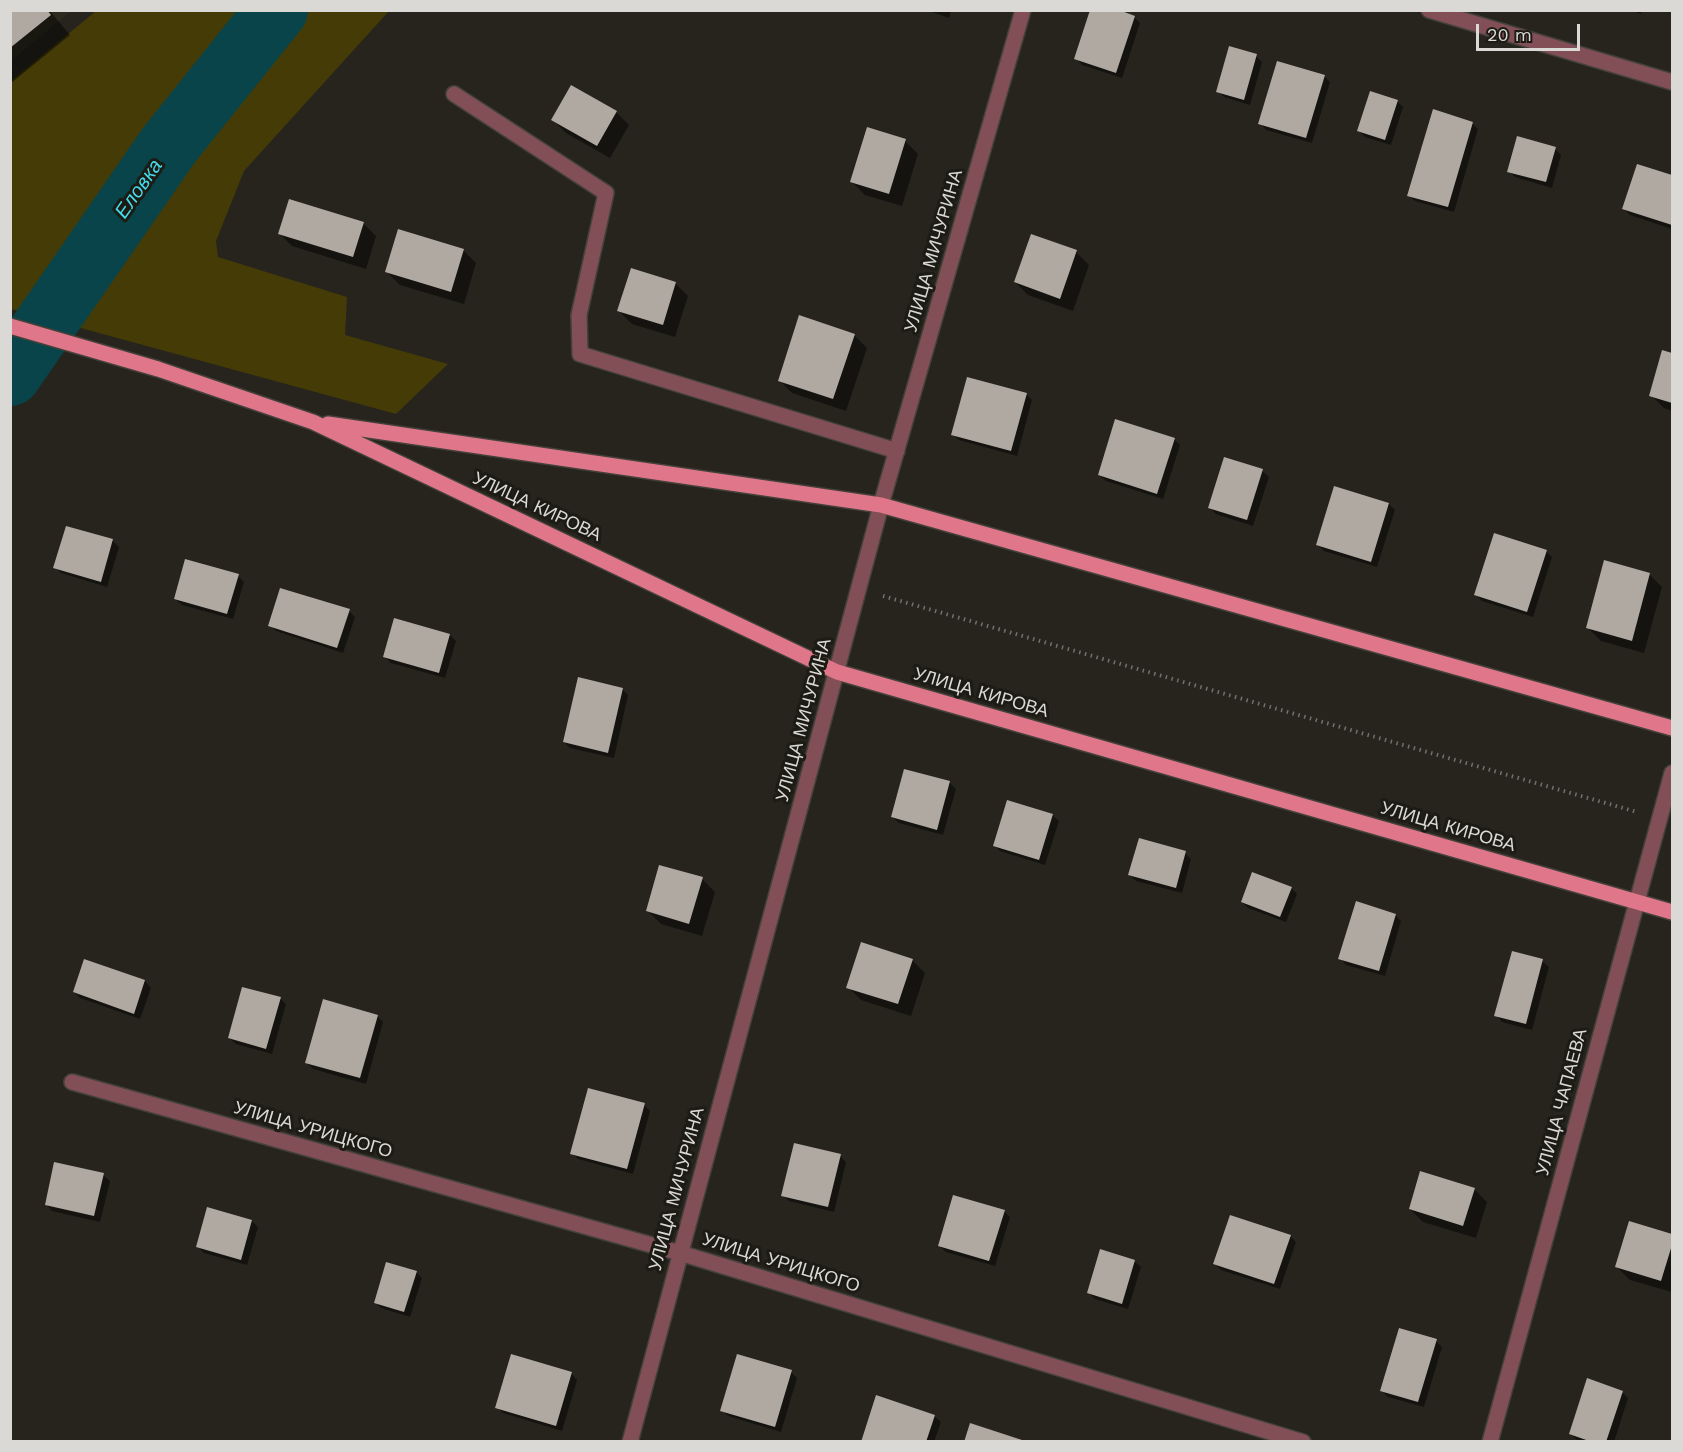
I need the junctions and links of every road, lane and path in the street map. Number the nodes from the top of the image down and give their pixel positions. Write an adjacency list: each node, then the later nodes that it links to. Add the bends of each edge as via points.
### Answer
1 (1023, 10): 7 (street, УЛИЦА МИЧУРИНА)
2 (1429, 10): 3 (street)
3 (1672, 82)
4 (454, 94): 7 (street, via 606,193 579,315 580,354)
5 (10, 327): 6 (main road, УЛИЦА КИРОВА, via 159,369)
6 (313, 422): 8 (main road, УЛИЦА КИРОВА); 10 (main road, УЛИЦА КИРОВА)
7 (897, 451): 8 (street, УЛИЦА МИЧУРИНА)
8 (881, 505): 9 (street, УЛИЦА МИЧУРИНА); 11 (main road, УЛИЦА КИРОВА)
9 (860, 589): 10 (street, УЛИЦА МИЧУРИНА); 13 (path)
10 (837, 672): 14 (main road, УЛИЦА КИРОВА); 17 (street, УЛИЦА МИЧУРИНА)
11 (1672, 728)
12 (1672, 773): 13 (street, УЛИЦА ЧАПАЕВА)
13 (1659, 818): 14 (street, УЛИЦА ЧАПАЕВА)
14 (1637, 902): 15 (main road, УЛИЦА КИРОВА); 20 (street, УЛИЦА ЧАПАЕВА)
15 (1672, 912)
16 (72, 1082): 17 (street, УЛИЦА УРИЦКОГО)
17 (680, 1253): 18 (street, УЛИЦА МИЧУРИНА); 19 (street, УЛИЦА УРИЦКОГО)
18 (630, 1442)
19 (1303, 1442)
20 (1490, 1442)

